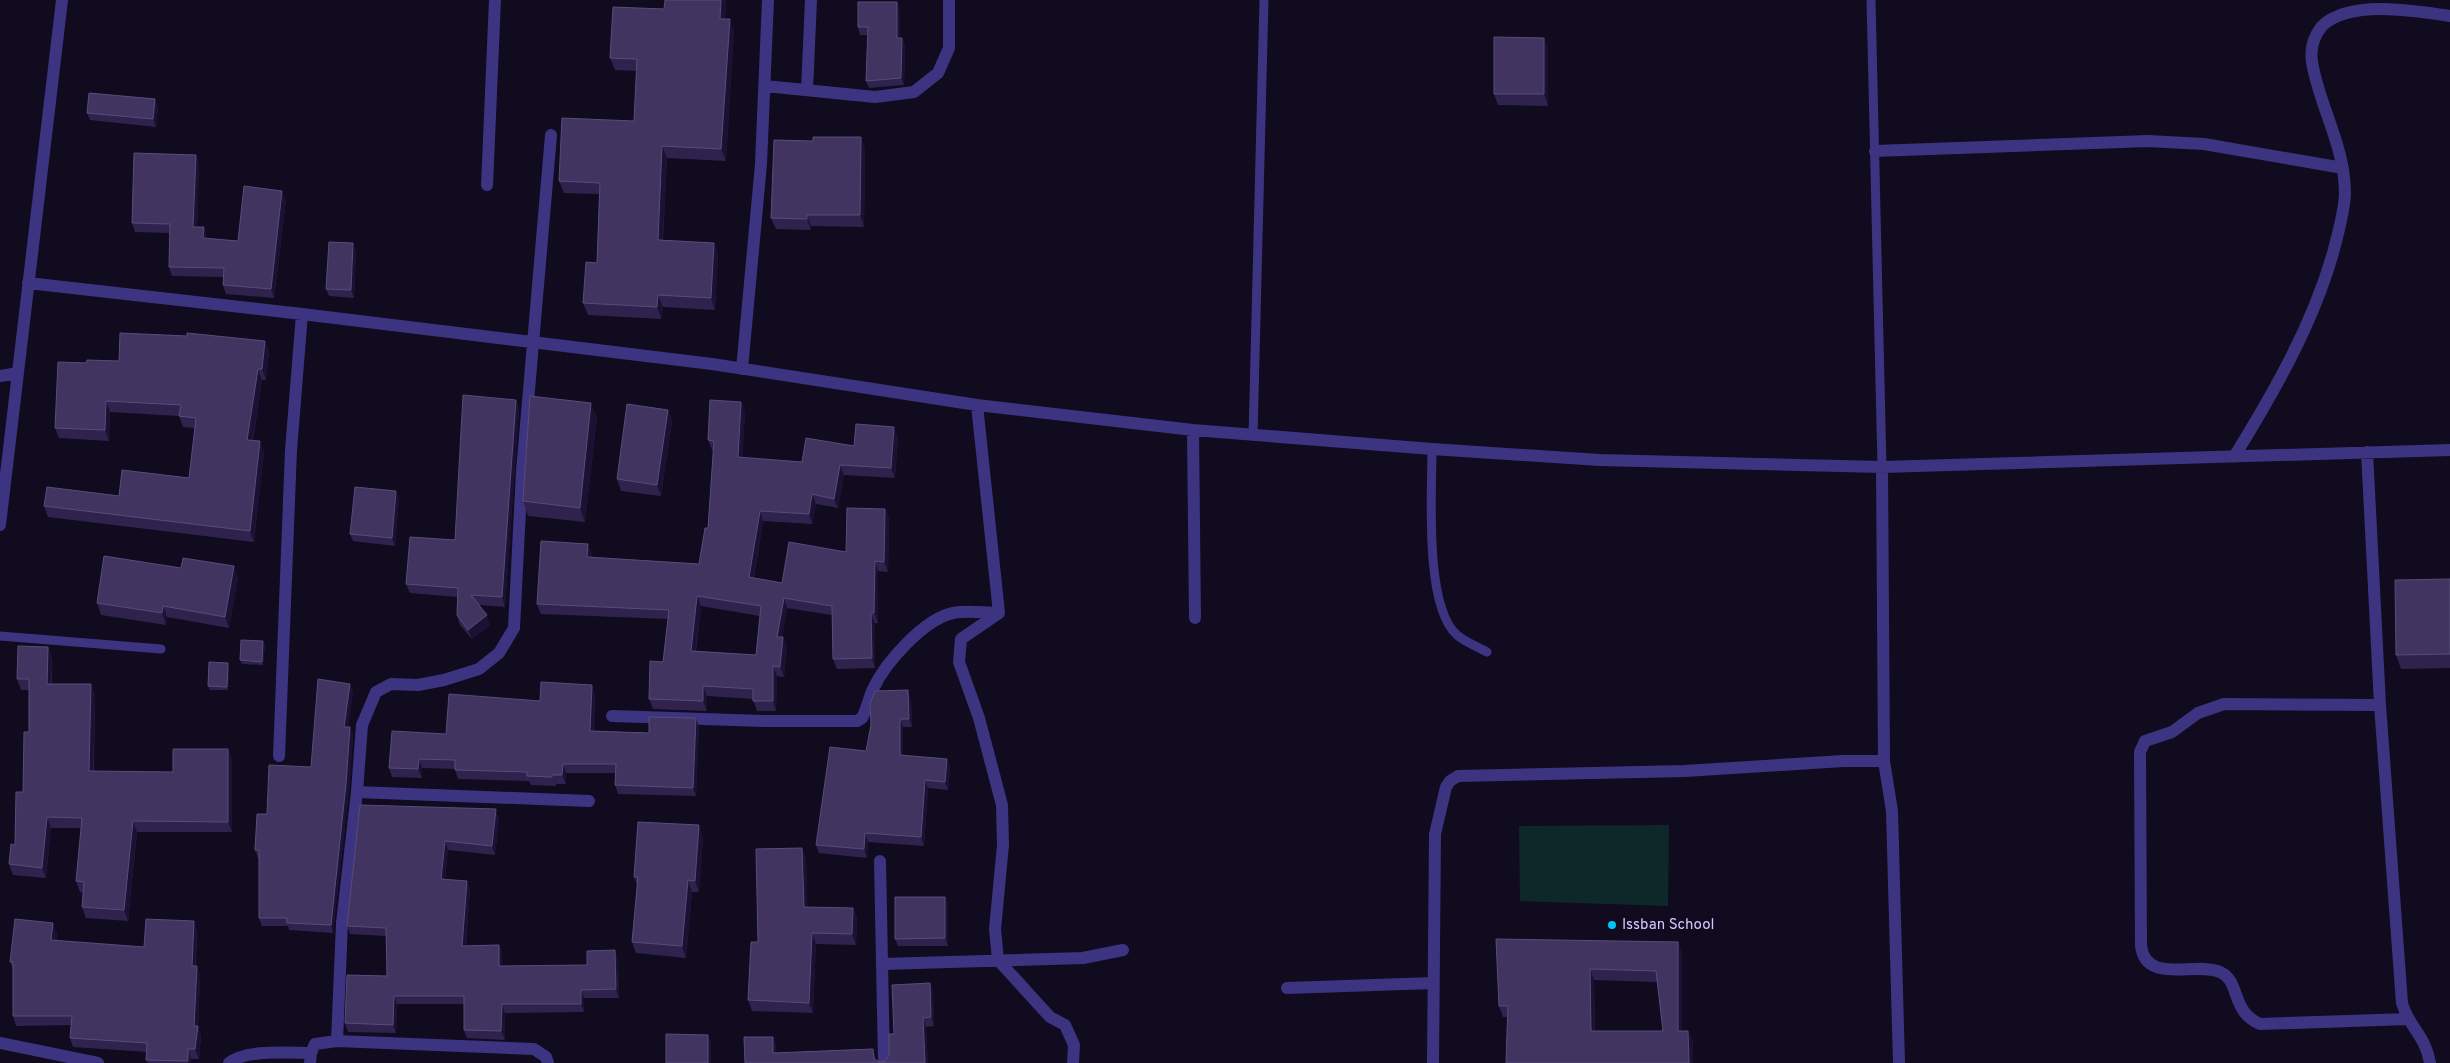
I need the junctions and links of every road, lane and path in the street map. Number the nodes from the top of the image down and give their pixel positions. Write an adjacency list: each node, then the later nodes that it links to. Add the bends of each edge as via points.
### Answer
1 (62, 0): 15 (street)
2 (495, 0): 14 (street)
3 (768, 0): 9 (street)
4 (811, 0): 10 (street)
5 (949, 0): 10 (street, via 949,48 938,73 914,92 875,97)
6 (1264, 0): 23 (lane)
7 (1871, 0): 12 (lane)
8 (2450, 16): 13 (street, via 2364,4 2339,10 2322,25 2313,43 2312,62)
9 (765, 86): 10 (street); 18 (street)
10 (807, 90)
11 (551, 135): 17 (street)
12 (1875, 150): 13 (street, via 2148,141 2204,144); 28 (lane)
13 (2343, 168): 27 (street, via 2343,216 2328,270 2290,360)
14 (487, 185)
15 (28, 283): 16 (street); 19 (street)
16 (302, 314): 17 (street); 37 (street, via 291,450)
17 (534, 343): 18 (street); 39 (street, via 522,471 514,628 499,653 479,669 418,685 391,684 376,692 362,725)
18 (742, 369): 21 (street)
19 (18, 373): 20 (street); 29 (street)
20 (0, 376)
21 (977, 404): 22 (street); 30 (street)
22 (1192, 430): 23 (street); 31 (street)
23 (1253, 436): 24 (street)
24 (1432, 449): 28 (street, via 1600,460); 34 (lane, via 1434,575 1440,609 1456,635)
25 (2450, 450): 26 (street)
26 (2367, 452): 27 (street); 35 (street)
27 (2234, 457): 28 (street)
28 (1882, 467): 38 (street)
29 (0, 526)
30 (999, 613): 36 (street, via 954,613 936,619 890,663 874,688 862,718 857,721); 43 (street, via 962,639 959,662 979,718 1002,804 1003,845 995,929)
31 (1194, 618)
32 (0, 636): 33 (lane)
33 (161, 649)
34 (1487, 652)
35 (2380, 705): 47 (street, via 2402,1003); 47 (street, via 2224,704 2198,713 2172,732 2145,742 2140,752 2141,946 2145,960 2157,968 2212,969 2226,975 2245,1016 2260,1024)
36 (612, 716)
37 (279, 756)
38 (1884, 761): 45 (street, via 1685,771 1458,776 1446,787 1435,834); 57 (street, via 1892,810)
39 (356, 792): 40 (street); 48 (street, via 342,923)
40 (589, 801)
41 (880, 861): 44 (street)
42 (1124, 950): 43 (street, via 1084,958)
43 (998, 960): 44 (street); 55 (street, via 1050,1018 1065,1025 1074,1045)
44 (882, 964): 54 (street)
45 (1433, 983): 46 (street); 56 (street)
46 (1287, 988)
47 (2408, 1019): 58 (street, via 2423,1038)
48 (337, 1041): 50 (street, via 315,1044); 53 (street, via 534,1049 546,1057)
49 (0, 1043): 51 (street)
50 (310, 1058): 52 (street, via 262,1054 236,1057)
51 (98, 1063)
52 (229, 1063)
53 (548, 1063)
54 (884, 1063)
55 (1073, 1063)
56 (1433, 1063)
57 (1898, 1063)
58 (2430, 1063)

